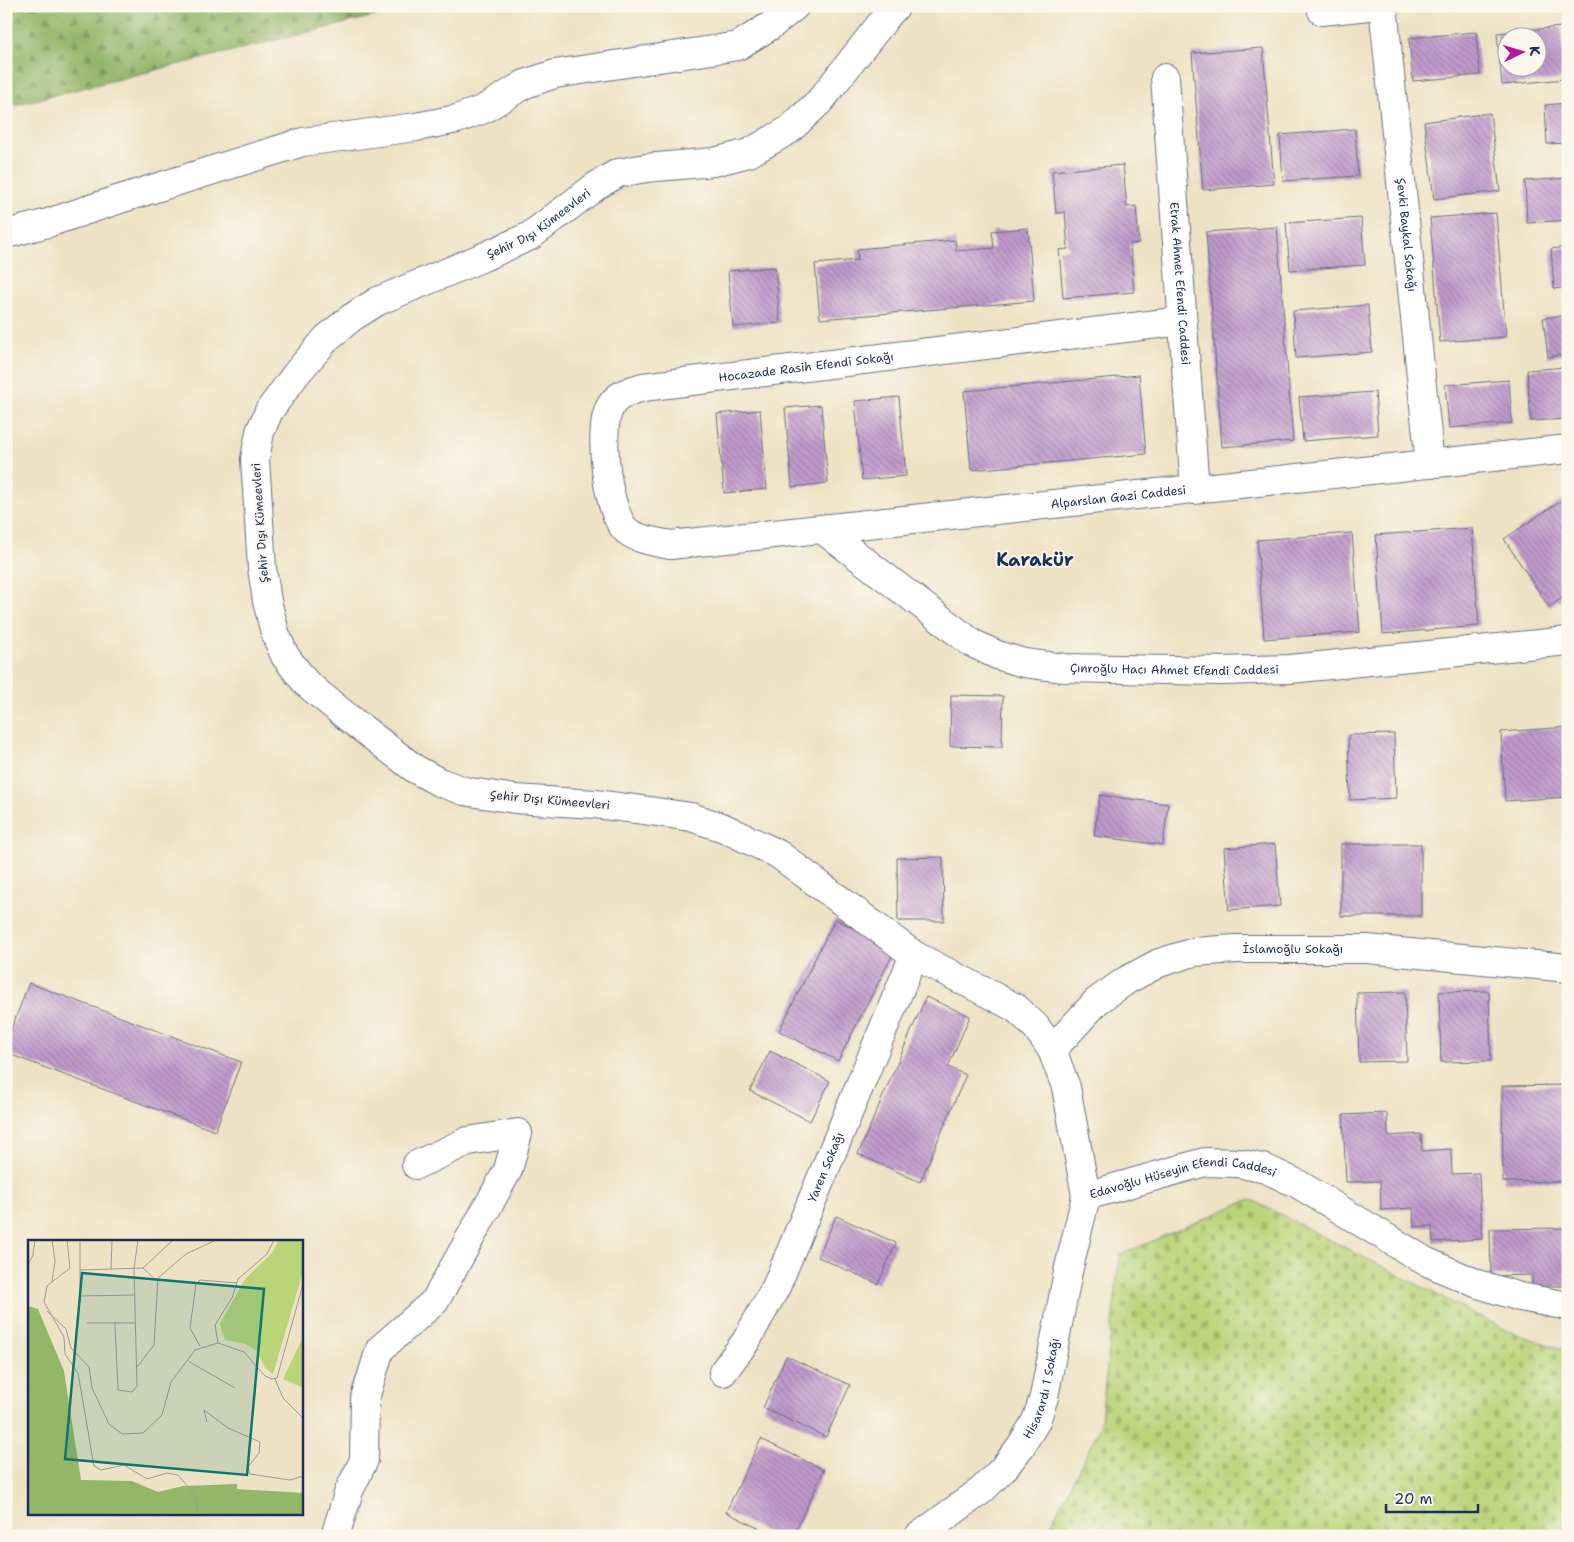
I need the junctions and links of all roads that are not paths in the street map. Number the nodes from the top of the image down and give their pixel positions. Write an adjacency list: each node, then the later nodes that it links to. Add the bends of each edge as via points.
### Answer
1 (795, 6): 7 (street, via 738,46 555,74 525,84 484,109 457,119 304,142)
2 (896, 6): 15 (street, Şehir Dışı Kümeevleri, via 820,101 789,130 749,153 714,162 618,173 530,236 378,301 352,318 327,338 269,411 254,458 267,602 285,656 306,683 415,769 464,791 515,799 643,810 691,817 724,828 778,854)
3 (1368, 6): 5 (street)
4 (1383, 6): 10 (street, Şevki Baykal Sokağı)
5 (1322, 10)
6 (1165, 78): 8 (street, Etrak Ahmet Efendi Caddesi)
7 (6, 234)
8 (1182, 321): 11 (street, Etrak Ahmet Efendi Caddesi); 13 (street, Hocazade Rasih Efendi Sokağı, via 643,388 624,393 609,409 604,430 606,476 616,513 627,531)
9 (1568, 449): 10 (street, Alparslan Gazi Caddesi)
10 (1430, 464): 11 (street, Alparslan Gazi Caddesi)
11 (1195, 490): 12 (street, Alparslan Gazi Caddesi)
12 (822, 529): 13 (street, Alparslan Gazi Caddesi); 14 (street, Çınroğlu Hacı Ahmet Efendi Caddesi, via 972,643 1024,663 1064,668 1290,669)
13 (670, 545)
14 (1567, 640)
15 (914, 956): 17 (street, Edavoğlu Hüseyin Efendi Caddesi, via 1016,1008); 21 (street, Yaren Sokağı, via 776,1287 746,1341)
16 (1568, 968): 17 (street, İslamoğlu Sokağı, via 1367,949 1194,952 1160,963 1127,980 1097,1001)
17 (1052, 1050): 19 (street, Edavoğlu Hüseyin Efendi Caddesi, via 1066,1087)
18 (416, 1165): 22 (street, via 468,1141 518,1133 508,1170 435,1301 380,1349 365,1398 364,1460 348,1491)
19 (1086, 1196): 20 (street, Edavoğlu Hüseyin Efendi Caddesi, via 1205,1162 1238,1163 1266,1169 1298,1184 1425,1260 1478,1284 1520,1297); 23 (street, Hisarardı 1 Sokağı, via 1044,1397 1036,1421 1004,1468 982,1490)
20 (1568, 1306)
21 (723, 1372)
22 (335, 1536)
23 (919, 1536)

